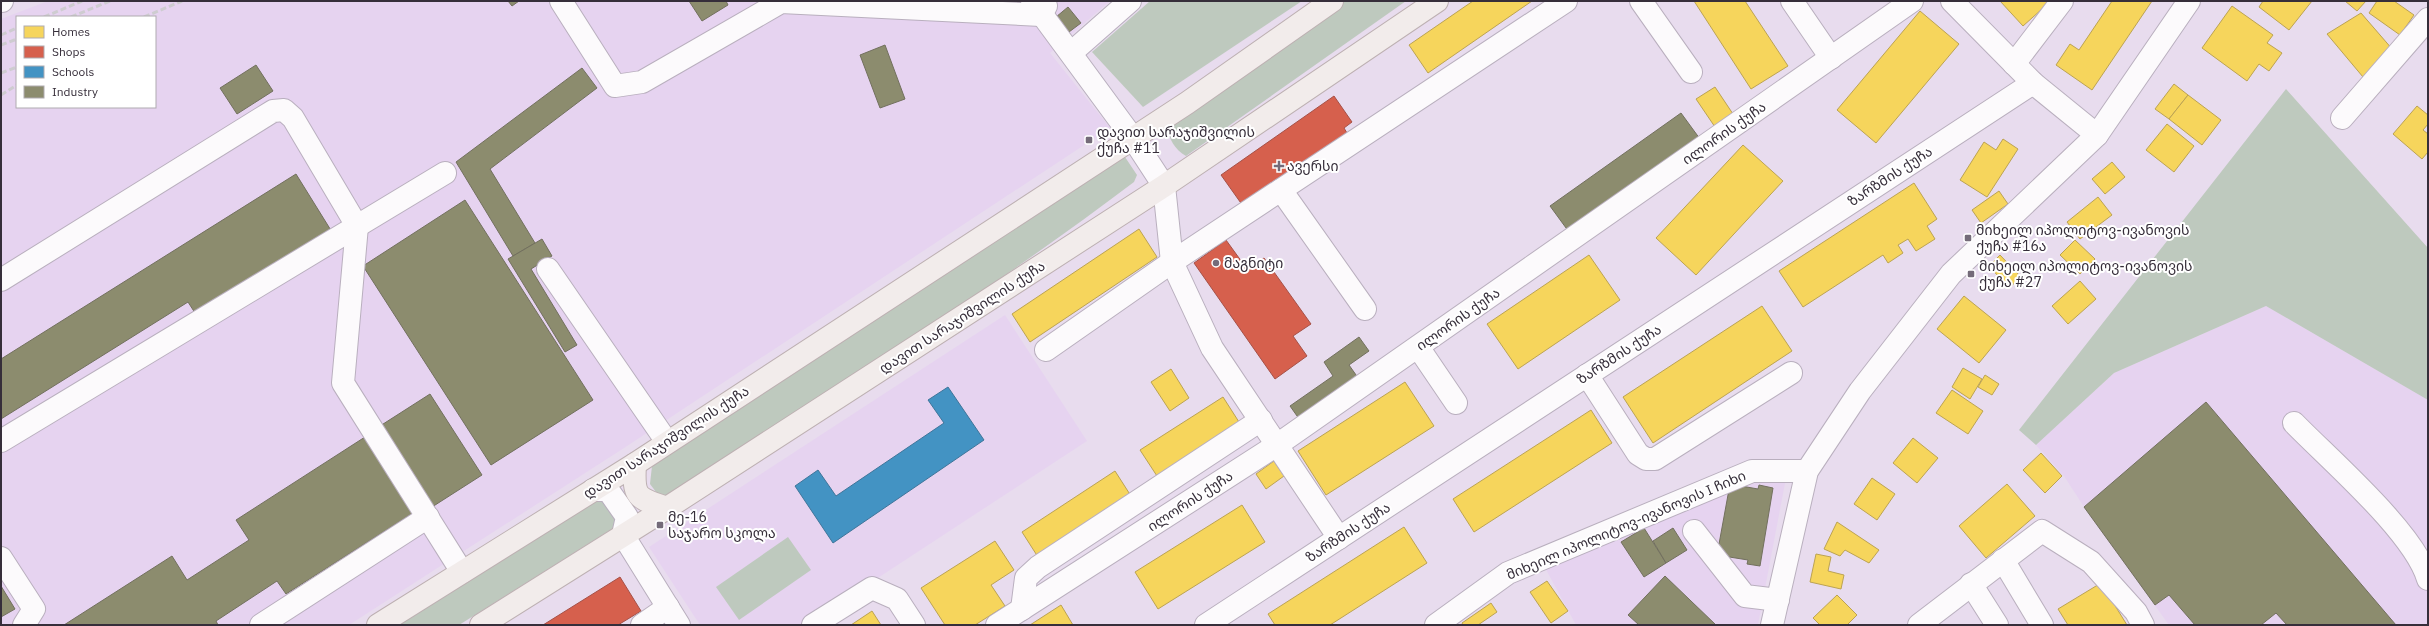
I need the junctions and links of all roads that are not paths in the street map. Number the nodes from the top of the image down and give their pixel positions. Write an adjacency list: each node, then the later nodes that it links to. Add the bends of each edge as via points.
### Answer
1 (561, 1): 12 (street, via 615,86 642,82 781,2)
2 (1130, 1): 14 (street)
3 (1332, 1): 21 (main road, დავით სარაჯიშვილის ქუჩა, via 1187,103)
4 (1437, 1): 23 (main road, დავით სარაჯიშვილის ქუჩა)
5 (1566, 1): 24 (street)
6 (1640, 1): 17 (street)
7 (1792, 1): 15 (street)
8 (1912, 1): 15 (street, ილორის ქუჩა)
9 (1952, 1): 16 (street)
10 (2062, 1): 16 (street)
11 (2189, 1): 20 (street)
12 (1040, 6): 14 (street)
13 (2428, 19): 19 (street)
14 (1071, 53): 21 (street)
15 (1831, 58): 30 (street, ილორის ქუჩა)
16 (2014, 64): 18 (street)
17 (1691, 72)
18 (2032, 83): 20 (street); 33 (street, ზარზმის ქუჩა)
19 (2342, 118)
20 (2097, 135): 41 (street, via 1951,274 1860,391)
21 (1132, 137): 23 (street); 38 (main road, დავით სარაჯიშვილის ქუჩა)
22 (445, 173): 25 (street)
23 (1164, 186): 26 (street); 43 (main road, დავით სარაჯიშვილის ქუჩა)
24 (1281, 190): 26 (street); 29 (street)
25 (357, 226): 28 (street, via 293,118 284,110 273,111); 37 (street); 44 (street, via 343,383)
26 (1172, 262): 31 (street); 35 (street, via 1212,348)
27 (548, 269): 38 (street)
28 (1, 280)
29 (1365, 309)
30 (1418, 347): 34 (street); 39 (street, ილორის ქუჩა)
31 (1046, 350)
32 (1791, 373): 33 (street, via 1655,459 1646,459 1638,454)
33 (1587, 375): 47 (street, ზარზმის ქუჩა)
34 (1456, 403)
35 (1261, 420): 39 (street); 54 (street, via 1038,567 1026,578)
36 (2294, 423): 51 (street, via 2390,519 2424,567)
37 (1, 441)
38 (667, 442): 40 (main road, დავით სარაჯიშვილის ქუჩა)
39 (1278, 445): 47 (street); 54 (street, ილორის ქუჩა)
40 (635, 464): 42 (main road, დავით სარაჯიშვილის ქუჩა); 43 (main road, via 636,491 644,501)
41 (1807, 471): 53 (street); 65 (street, მიხეილ იპოლიტოვ-ივანოვის I ჩიხი, via 1752,471 1508,573)
42 (593, 490): 46 (street, via 608,490 627,518); 50 (main road, დავით სარაჯიშვილის ქუჩა)
43 (667, 508): 46 (main road, დავით სარაჯიშვილის ქუჩა)
44 (428, 517): 50 (street); 57 (street)
45 (1694, 531): 53 (street, via 1745,596)
46 (623, 535): 55 (street); 59 (main road, დავით სარაჯიშვილის ქუჩა)
47 (1339, 538): 64 (street, ზარზმის ქუჩა)
48 (1, 558): 56 (street, via 34,609)
49 (2003, 560): 52 (street); 69 (street); 70 (street, via 2042,531 2091,562 2136,612)
50 (462, 572): 58 (main road, დავით სარაჯიშვილის ქუჩა)
51 (2428, 579)
52 (1971, 584): 67 (street); 68 (street)
53 (1778, 600): 66 (street)
54 (1022, 609): 63 (street, ილორის ქუჩა)
55 (674, 616): 60 (street)
56 (24, 625)
57 (261, 625)
58 (378, 625)
59 (481, 625)
60 (642, 625)
61 (814, 625): 62 (street, via 872,588 897,599)
62 (914, 625)
63 (997, 625)
64 (1206, 625)
65 (1436, 625)
66 (1772, 625)
67 (1919, 625)
68 (1997, 625)
69 (2042, 625)
70 (2143, 625)

